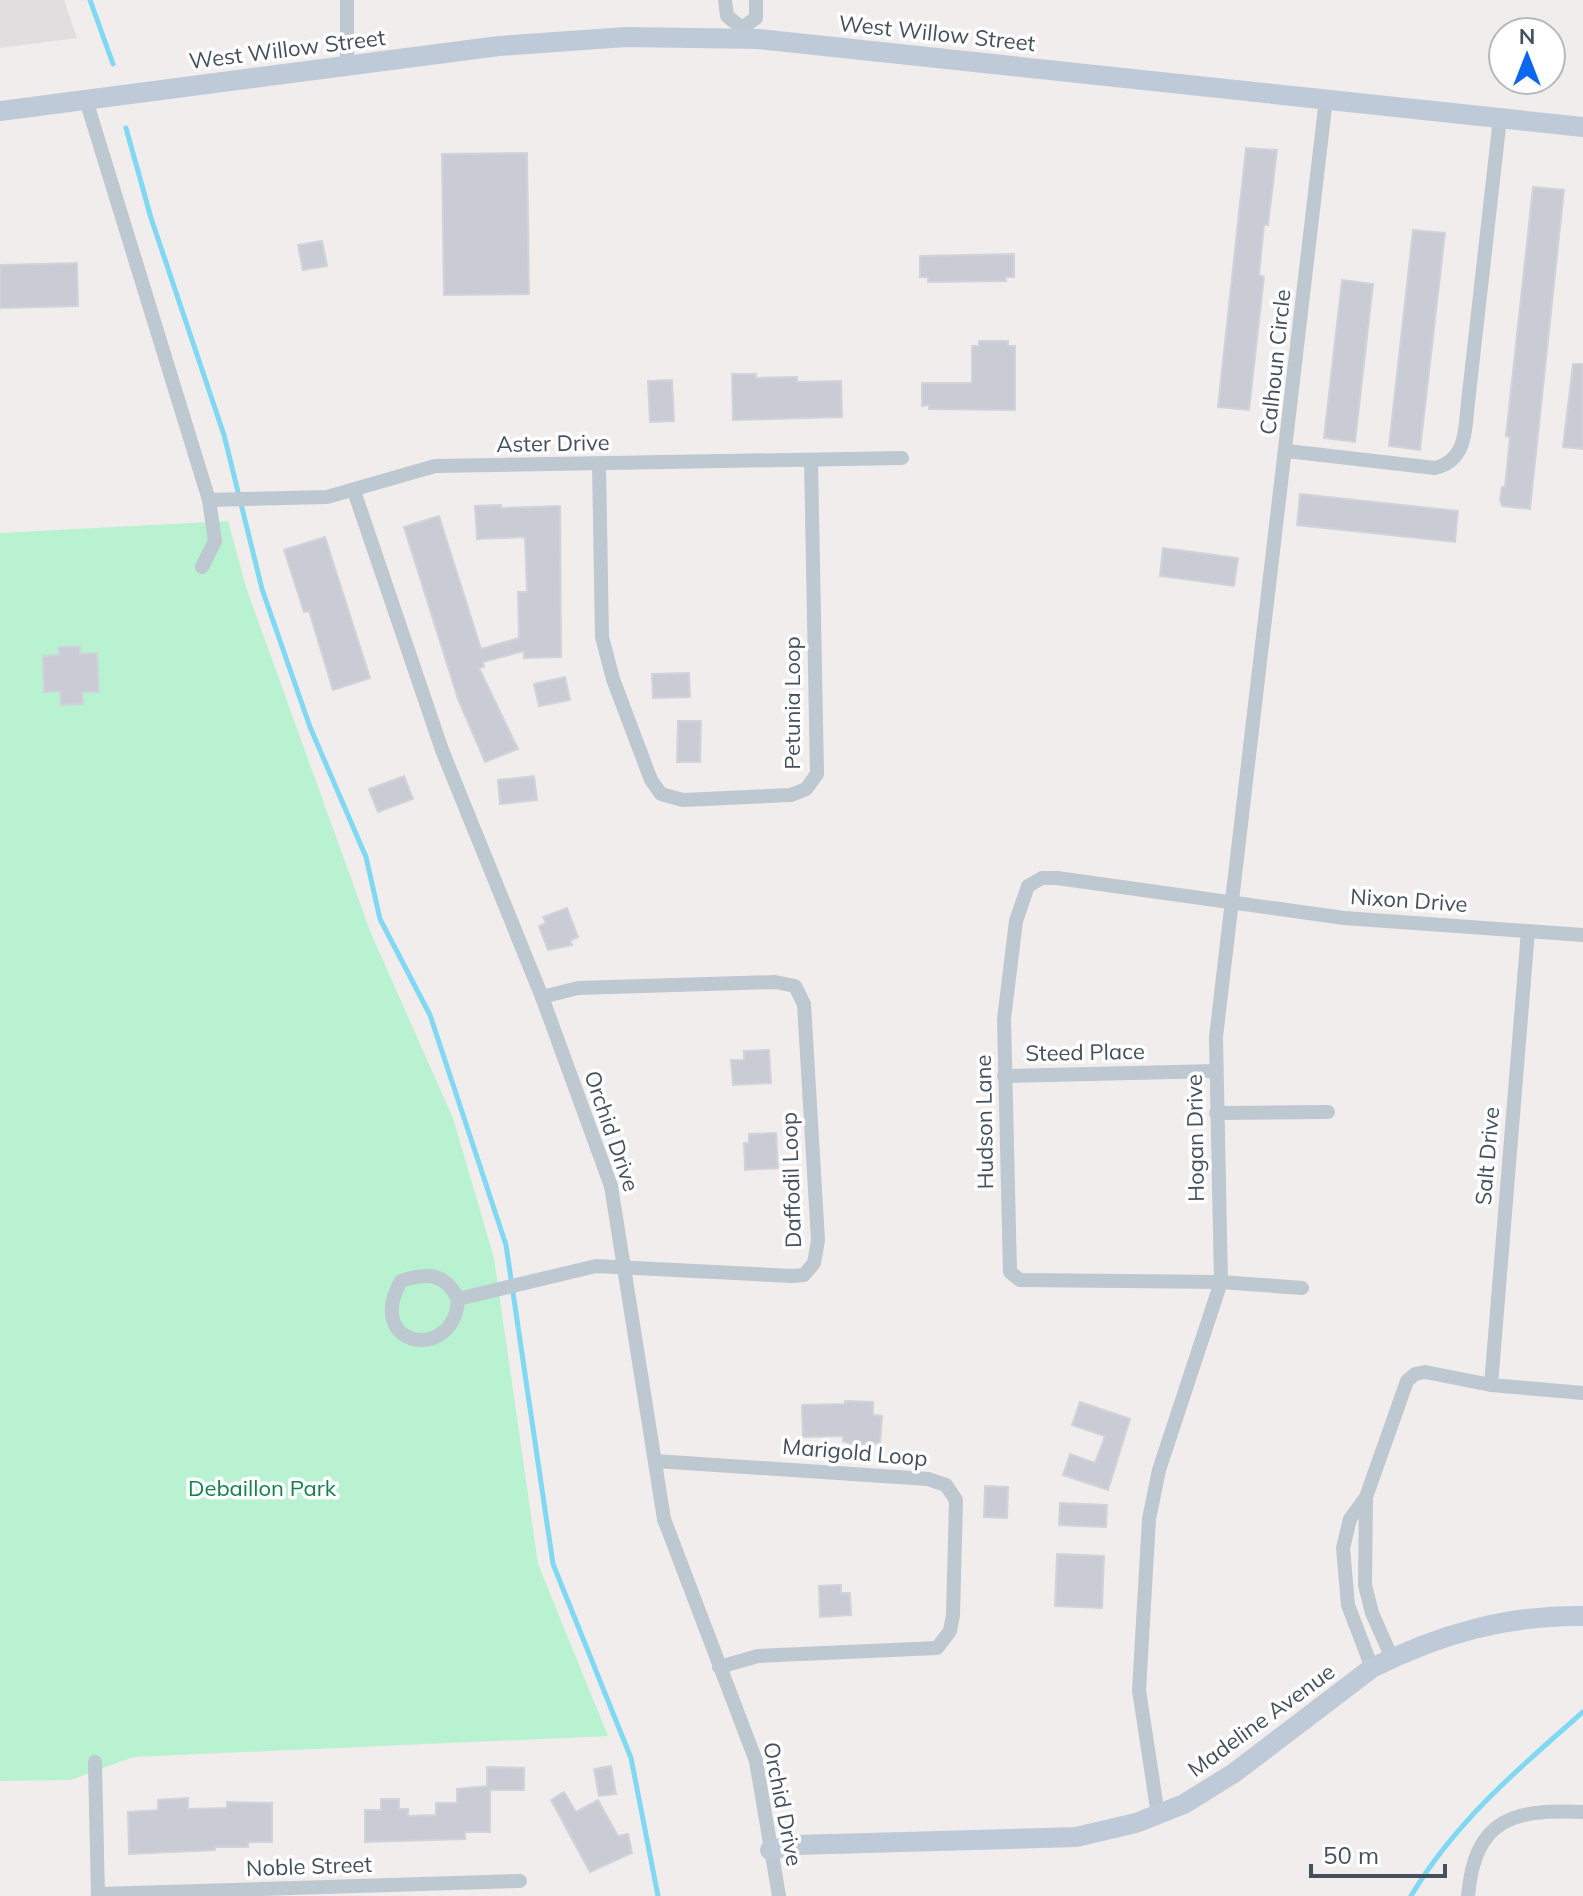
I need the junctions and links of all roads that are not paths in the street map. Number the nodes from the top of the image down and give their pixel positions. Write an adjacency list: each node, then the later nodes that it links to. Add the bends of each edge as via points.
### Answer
1 (347, 0): 5 (street)
2 (725, 0): 4 (street, via 727,16)
3 (756, 0): 4 (street, via 756,18)
4 (742, 33): 5 (main road, West Willow Street, via 565,40); 6 (main road, West Willow Street)
5 (347, 66): 7 (main road, West Willow Street)
6 (1326, 99): 9 (main road, West Willow Street); 11 (street, Calhoun Circle)
7 (86, 100): 8 (main road, West Willow Street); 16 (street)
8 (0, 111)
9 (1500, 118): 10 (main road, West Willow Street); 11 (street, Calhoun Circle, via 1468,402 1456,458 1435,468)
10 (1583, 127)
11 (1287, 451): 18 (street, Hogan Drive)
12 (902, 458): 13 (street, Aster Drive)
13 (811, 460): 14 (street, Aster Drive); 14 (street, Petunia Loop, via 817,774 806,789 791,795 683,800 661,794 651,780 602,637)
14 (599, 464): 15 (street, Aster Drive, via 435,466)
15 (354, 491): 16 (street, Aster Drive, via 327,497); 21 (street, Orchid Drive, via 442,750)
16 (209, 500): 17 (street, via 215,541)
17 (202, 567)
18 (1232, 903): 19 (street, Nixon Drive, via 1344,918); 22 (street, Hogan Drive); 23 (street, Hudson Lane, via 1057,878 1028,886 1014,935 1004,1019)
19 (1528, 931): 20 (street, Nixon Drive); 30 (street, Salt Drive)
20 (1583, 935)
21 (542, 997): 26 (street, Orchid Drive, via 611,1186); 26 (street, Daffodil Loop, via 578,988 775,982 795,986 801,995 818,1240 809,1271 792,1276)
22 (1216, 1071): 23 (street, Steed Place); 25 (street, Hogan Drive)
23 (1004, 1076): 27 (street, Hudson Lane, via 1010,1272 1020,1280)
24 (1328, 1112): 25 (street)
25 (1216, 1113): 27 (street, Hogan Drive)
26 (624, 1265): 29 (street, Daffodil Loop, via 596,1266); 32 (street, Orchid Drive)
27 (1221, 1282): 28 (street, Hudson Lane); 40 (street, Hogan Drive, via 1164,1455 1149,1519 1139,1690)
28 (1302, 1288)
29 (458, 1299): 29 (street, via 452,1325 422,1341 402,1335 390,1319 391,1299 401,1281 421,1274 440,1277)
30 (1491, 1385): 31 (street); 33 (street, via 1425,1372 1412,1375 1399,1396)
31 (1583, 1393)
32 (655, 1461): 36 (street, Orchid Drive, via 670,1542); 36 (street, Marigold Loop, via 928,1479 946,1485 956,1500 953,1615 944,1643 923,1651 758,1656)
33 (1366, 1497): 35 (street, via 1365,1585); 37 (street, via 1350,1519 1343,1570 1348,1605)
34 (1583, 1616): 35 (main road, Madeline Avenue, via 1501,1621)
35 (1392, 1658): 37 (main road, Madeline Avenue)
36 (719, 1667): 41 (street, Orchid Drive, via 756,1761)
37 (1372, 1668): 40 (main road, Madeline Avenue, via 1234,1773)
38 (95, 1762): 43 (street)
39 (1583, 1812): 45 (street, via 1538,1810 1504,1823 1475,1853)
40 (1158, 1815): 41 (main road, Madeline Avenue, via 1076,1837)
41 (770, 1850): 44 (street, Orchid Drive)
42 (520, 1881): 43 (street, Noble Street)
43 (98, 1895)
44 (779, 1896)
45 (1468, 1896)

